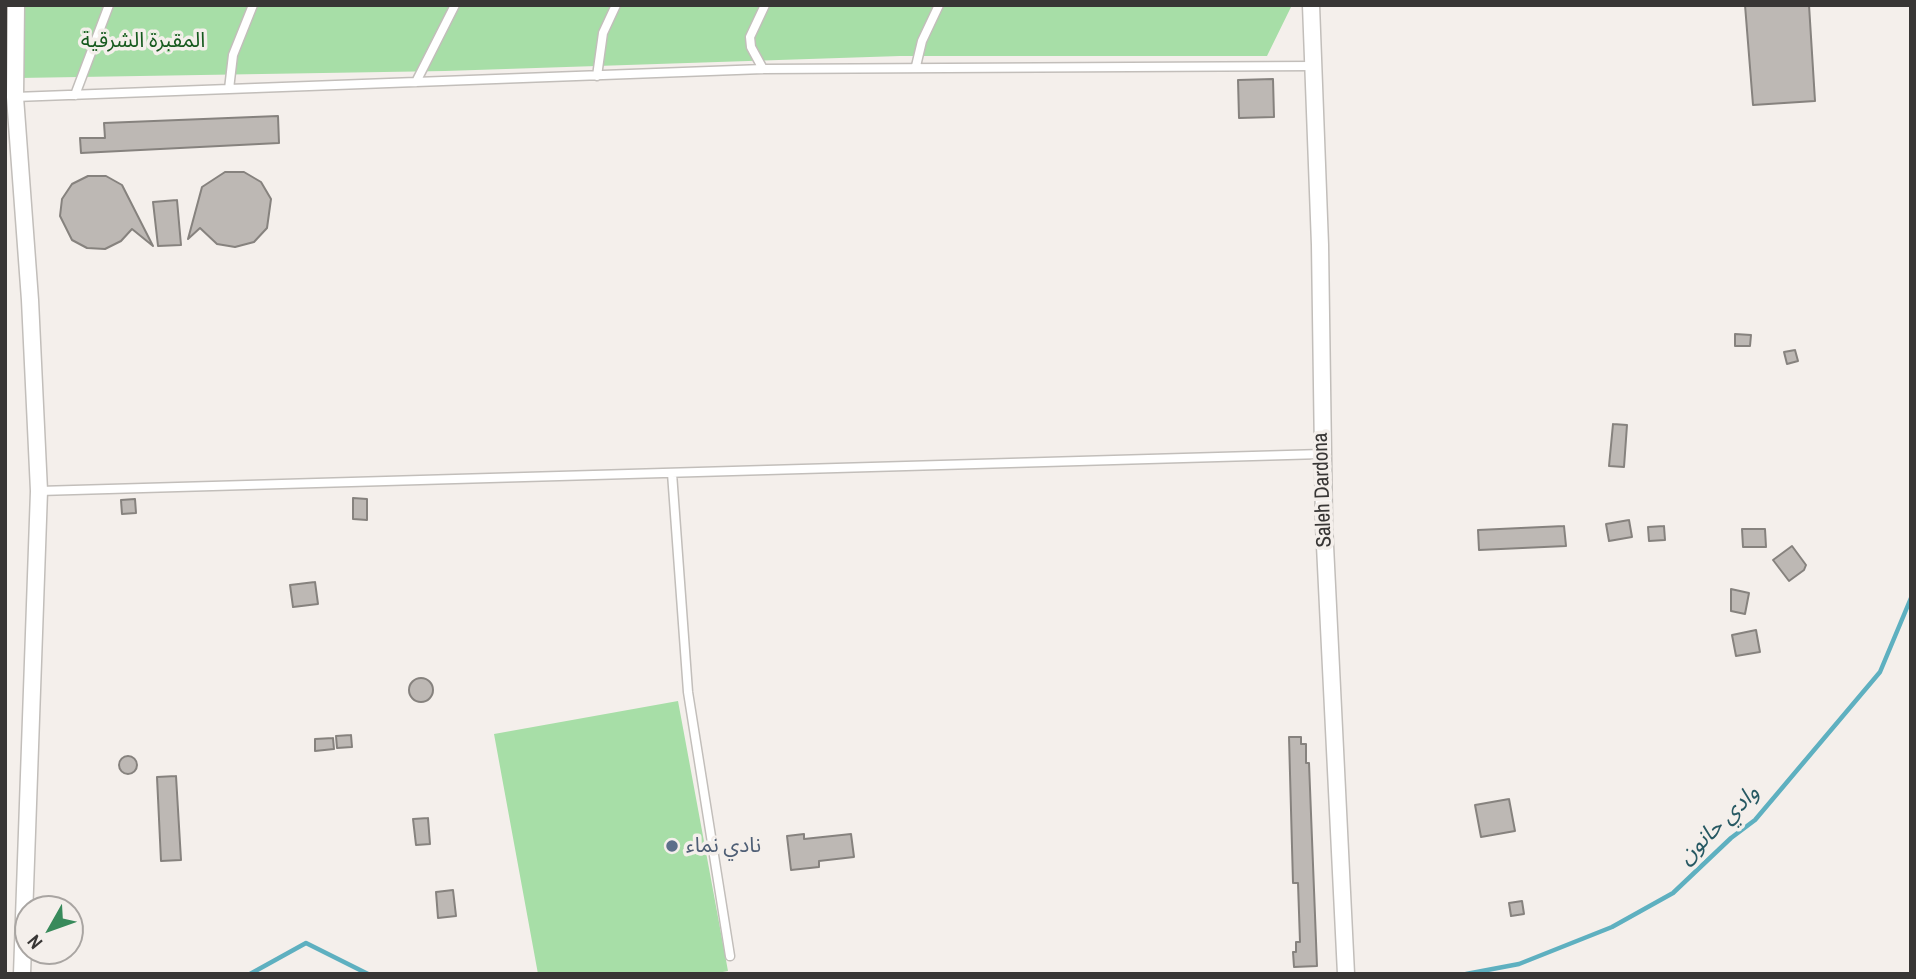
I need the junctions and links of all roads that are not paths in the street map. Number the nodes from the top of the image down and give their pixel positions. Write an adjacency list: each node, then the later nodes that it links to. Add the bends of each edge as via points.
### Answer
1 (16, 5): 16 (street)
2 (109, 5): 15 (lane)
3 (253, 5): 14 (lane, via 233,55)
4 (455, 5): 13 (lane)
5 (616, 5): 12 (lane, via 603,33)
6 (765, 5): 11 (lane, via 750,37)
7 (939, 5): 9 (lane)
8 (1311, 5): 10 (street, Saleh Dardona)
9 (916, 66): 10 (lane); 11 (lane)
10 (1314, 66): 17 (street, Saleh Dardona)
11 (763, 69): 12 (lane)
12 (597, 76): 13 (lane)
13 (416, 82): 14 (lane)
14 (229, 89): 15 (lane)
15 (75, 95): 16 (lane)
16 (15, 97): 19 (street)
17 (1322, 454): 18 (lane); 22 (street, Saleh Dardona)
18 (672, 473): 19 (lane); 20 (lane, via 688,692)
19 (39, 491): 21 (street)
20 (730, 956)
21 (22, 974)
22 (1346, 974)

